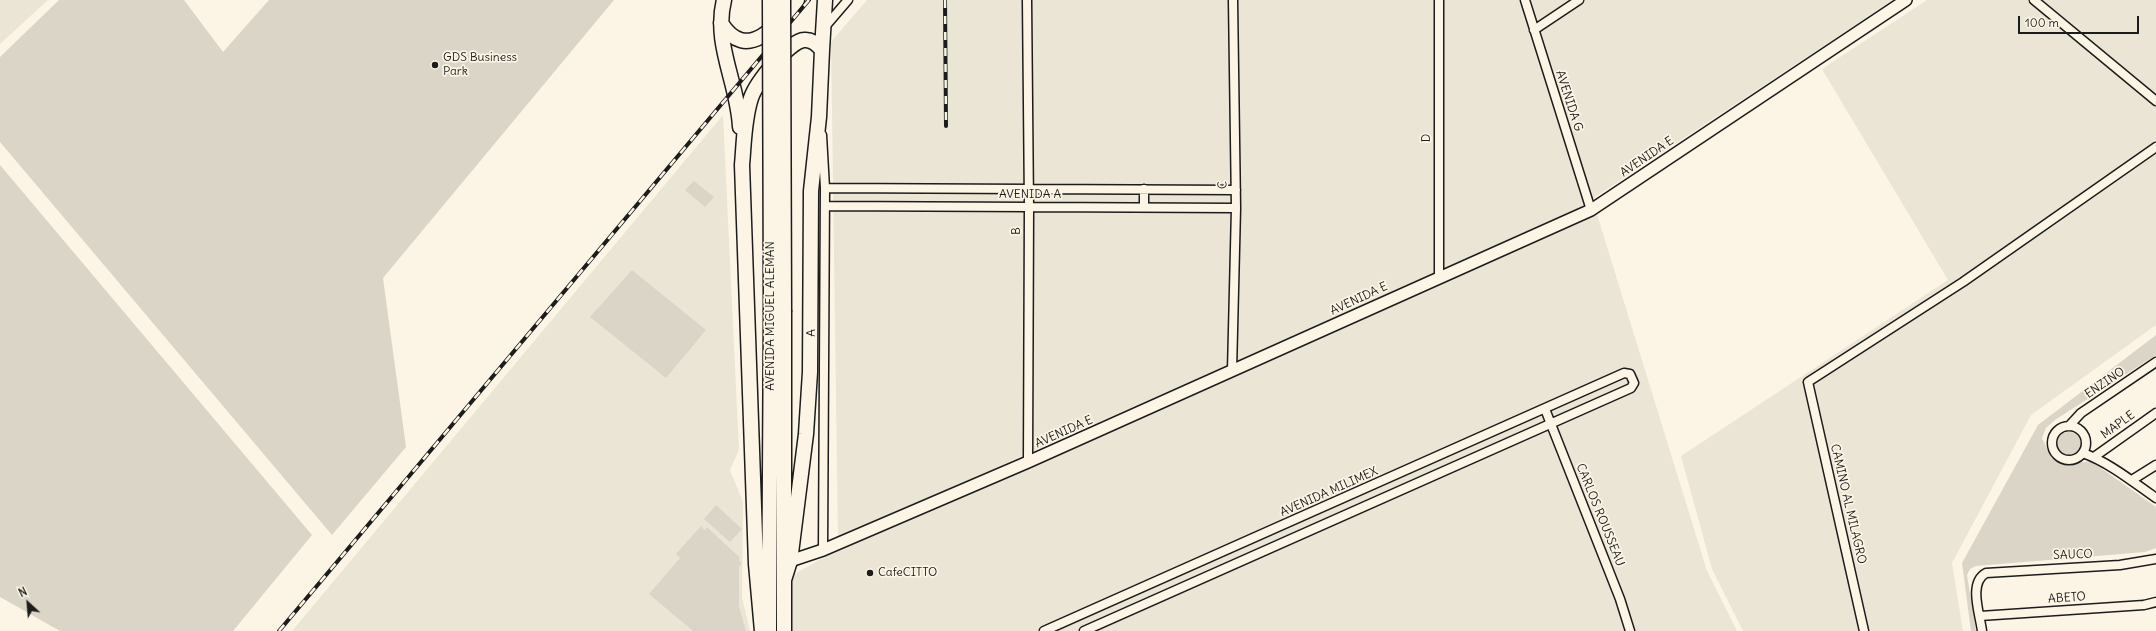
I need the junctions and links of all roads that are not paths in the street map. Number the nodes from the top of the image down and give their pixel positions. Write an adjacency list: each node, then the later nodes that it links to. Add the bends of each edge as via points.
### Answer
1 (724, 0): 14 (highway)
2 (770, 0): 32 (highway, AVENIDA MIGUEL ALEMÁN, bridge)
3 (783, 0): 32 (highway, AVENIDA MIGUEL ALEMÁN, bridge)
4 (797, 0): 14 (highway, via 771,30 757,40 734,38)
5 (825, 0): 15 (highway)
6 (848, 0): 15 (street)
7 (1027, 0): 23 (street, B)
8 (1233, 0): 25 (street, C)
9 (1439, 0): 31 (street, D)
10 (1525, 0): 16 (street, AVENIDA G)
11 (1579, 0): 16 (street)
12 (1906, 0): 30 (main road, AVENIDA E)
13 (2034, 0): 18 (street)
14 (720, 23): 21 (highway, via 722,42 739,111)
15 (825, 27): 17 (highway)
16 (1534, 30): 30 (street, AVENIDA G)
17 (817, 45): 19 (highway); 21 (highway, via 805,40 792,45 755,87 747,114)
18 (2156, 101)
19 (819, 117): 22 (street, A); 47 (highway, via 811,191 810,372 806,434)
20 (2156, 147): 57 (street, CAMINO AL MILAGRO, via 1963,282 1808,382)
21 (742, 165): 51 (highway, via 756,564)
22 (825, 188): 23 (street, AVENIDA A); 26 (street, A)
23 (1029, 188): 24 (street, AVENIDA A); 27 (street, B)
24 (1144, 189): 25 (street, AVENIDA A); 28 (street)
25 (1236, 190): 29 (street, C)
26 (825, 206): 27 (street, AVENIDA A); 45 (street, A)
27 (1029, 206): 28 (street, AVENIDA A); 41 (street, B)
28 (1144, 207): 29 (street, AVENIDA A)
29 (1236, 208): 34 (street, C)
30 (1591, 210): 31 (main road, AVENIDA E)
31 (1439, 277): 34 (main road, AVENIDA E)
32 (778, 312): 48 (highway, AVENIDA MIGUEL ALEMÁN); 52 (highway, AVENIDA MIGUEL ALEMÁN)
33 (2156, 362): 38 (street, ENZINO, via 2081,414)
34 (1232, 371): 41 (main road, AVENIDA E)
35 (1545, 410): 37 (street, CARLOS ROUSSEAU); 37 (street, AVENIDA MILIMEX, via 1624,373 1633,377 1634,383 1631,388); 54 (street, AVENIDA MILIMEX)
36 (2156, 413): 40 (street, MAPLE)
37 (1551, 424): 55 (street); 56 (street, CARLOS ROUSSEAU, via 1620,599)
38 (2069, 426): 39 (street, via 2078,428 2084,435 2086,444); 39 (street, via 2062,427 2054,434 2054,451 2058,457 2067,460 2075,459)
39 (2083, 453): 40 (street)
40 (2094, 457): 43 (street)
41 (1028, 462): 45 (main road, AVENIDA E)
42 (2156, 465): 43 (street)
43 (2132, 480): 44 (street)
44 (2156, 498)
45 (823, 550): 47 (main road, AVENIDA E)
46 (2156, 558): 50 (street, SAUCO, via 2120,565 1991,571 1981,575 1976,587)
47 (790, 561): 48 (highway)
48 (784, 580): 53 (highway, AVENIDA MIGUEL ALEMÁN)
49 (2156, 602): 50 (street, ABETO, via 2144,605)
50 (1980, 616): 58 (street)
51 (762, 631)
52 (769, 631)
53 (784, 631)
54 (1044, 631)
55 (1084, 631)
56 (1630, 631)
57 (1864, 631)
58 (1982, 631)

